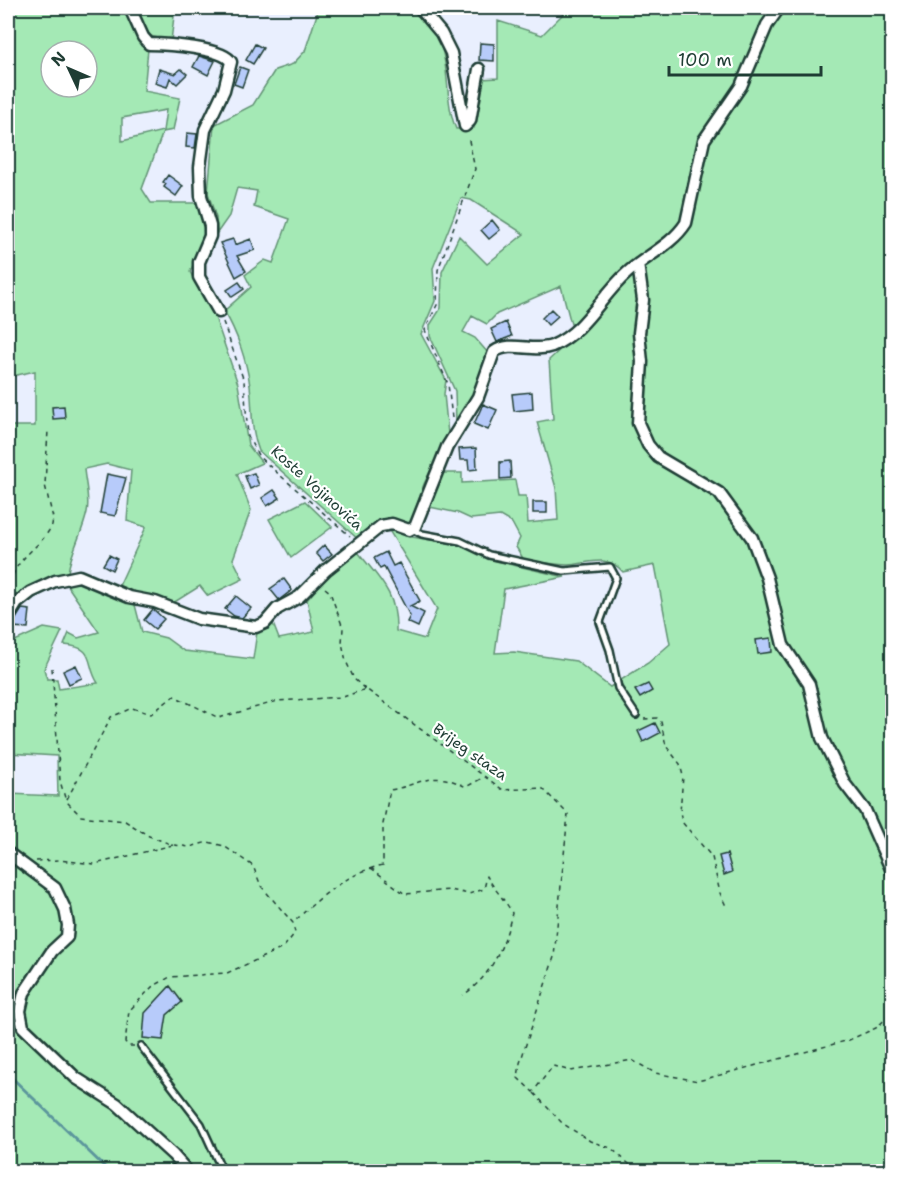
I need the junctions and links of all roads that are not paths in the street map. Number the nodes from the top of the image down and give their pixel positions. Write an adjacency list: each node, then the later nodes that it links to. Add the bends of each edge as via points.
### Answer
1 (130, 8): 6 (street, via 142,38 149,44 216,52 231,62 224,90 205,130 200,167 201,196 210,236 199,262 199,277)
2 (420, 8): 4 (street, via 441,33 451,53 465,126 470,121)
3 (779, 8): 5 (street, via 767,25 741,87 705,140 686,223 679,234)
4 (479, 69)
5 (638, 264): 7 (street, via 568,338 550,347 509,347 494,352 478,397 454,437); 11 (street, via 643,300 638,423 658,457 719,493 752,538 767,578 783,645 809,684 822,738 845,784 865,810)
6 (219, 312)
7 (412, 530): 8 (street, via 392,524 381,526 298,597 256,627 199,619 79,576 55,580 17,603); 9 (lane, via 460,541 489,555 564,571 610,567 616,578 601,628 618,688)
8 (8, 618)
9 (636, 715)
10 (8, 853): 13 (street, via 55,888 68,925 67,937 52,951 24,993 20,1011 23,1027 76,1078 117,1104)
11 (892, 871)
12 (141, 1046): 14 (lane, via 201,1124)
13 (188, 1172)
14 (223, 1172)

